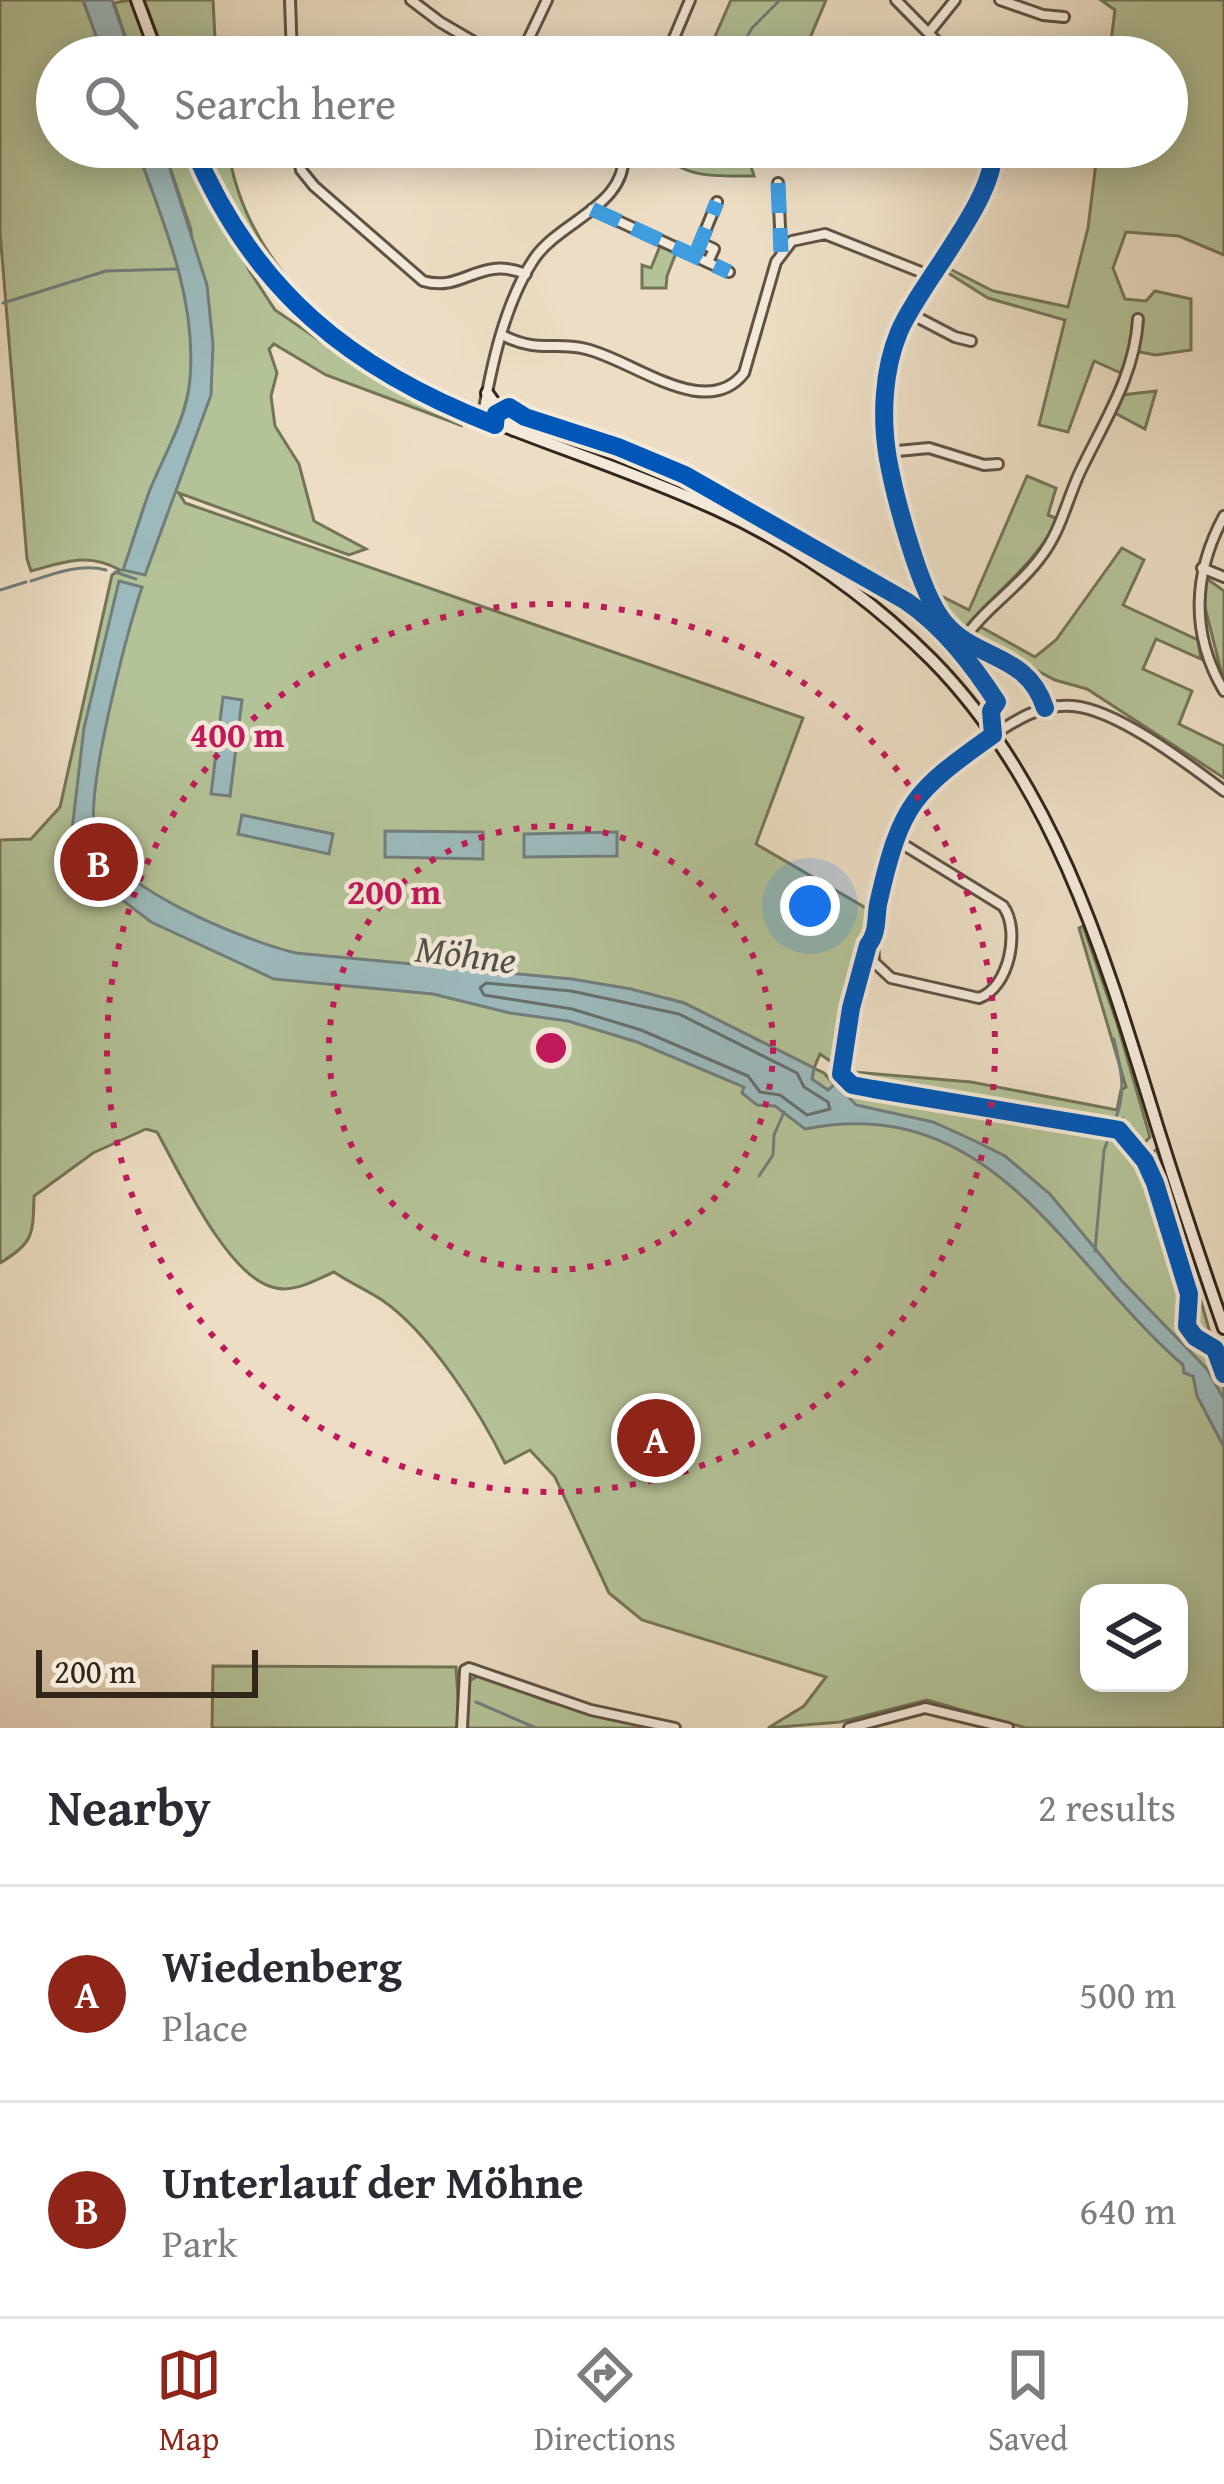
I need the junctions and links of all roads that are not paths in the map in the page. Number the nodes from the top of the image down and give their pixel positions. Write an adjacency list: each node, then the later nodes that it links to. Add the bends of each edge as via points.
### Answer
1 (137, 0): 11 (main road)
2 (290, 0): 12 (street)
3 (411, 0): 13 (street)
4 (547, 0): 14 (street)
5 (690, 0): 15 (street)
6 (896, 0): 10 (street)
7 (955, 0): 10 (street)
8 (1000, 0): 9 (street)
9 (1064, 17)
10 (930, 31): 16 (street)
11 (150, 36)
12 (291, 36)
13 (467, 36)
14 (530, 36)
15 (675, 36)
16 (934, 36)
17 (204, 168): 36 (main road, via 244,244 306,316 386,374)
18 (301, 168): 29 (street, via 423,281 446,284 497,266)
19 (620, 168): 23 (street, via 616,188)
20 (990, 168): 30 (street)
21 (778, 183): 25 (street)
22 (718, 202): 24 (street)
23 (592, 209): 26 (street); 29 (street, via 552,238)
24 (701, 243): 26 (street); 27 (street, via 714,249)
25 (781, 252): 30 (street, via 824,234); 33 (street, via 744,373 719,392 688,390 584,349 538,349)
26 (695, 256): 27 (street)
27 (708, 262): 28 (street)
28 (729, 272)
29 (526, 274): 33 (street)
30 (932, 276): 31 (street)
31 (910, 313): 34 (street); 38 (street, via 888,376)
32 (1138, 319): 43 (street, via 1126,377 1054,538)
33 (502, 335): 35 (street)
34 (971, 341)
35 (487, 393): 36 (street); 37 (main road)
36 (482, 420): 37 (main road)
37 (516, 433): 46 (main road, via 713,508 820,567 932,661)
38 (887, 452): 39 (street, via 929,448); 43 (street, via 932,601)
39 (998, 464)
40 (1224, 516): 41 (street)
41 (1202, 568): 42 (street); 44 (street, via 1203,642)
42 (1224, 578)
43 (964, 639): 45 (street, via 1026,674)
44 (1224, 691)
45 (1045, 708): 46 (street); 47 (street, via 1106,716)
46 (993, 735): 48 (street, via 920,791); 49 (main road, via 1080,900)
47 (1224, 791)
48 (896, 840): 48 (street, via 878,903 874,962 884,975 979,998 999,983 1012,921 1003,906)
49 (1224, 1328)
50 (462, 1728): 51 (street, via 470,1668 591,1710)
51 (675, 1728)
52 (848, 1728): 53 (street, via 925,1708)
53 (1008, 1728)

